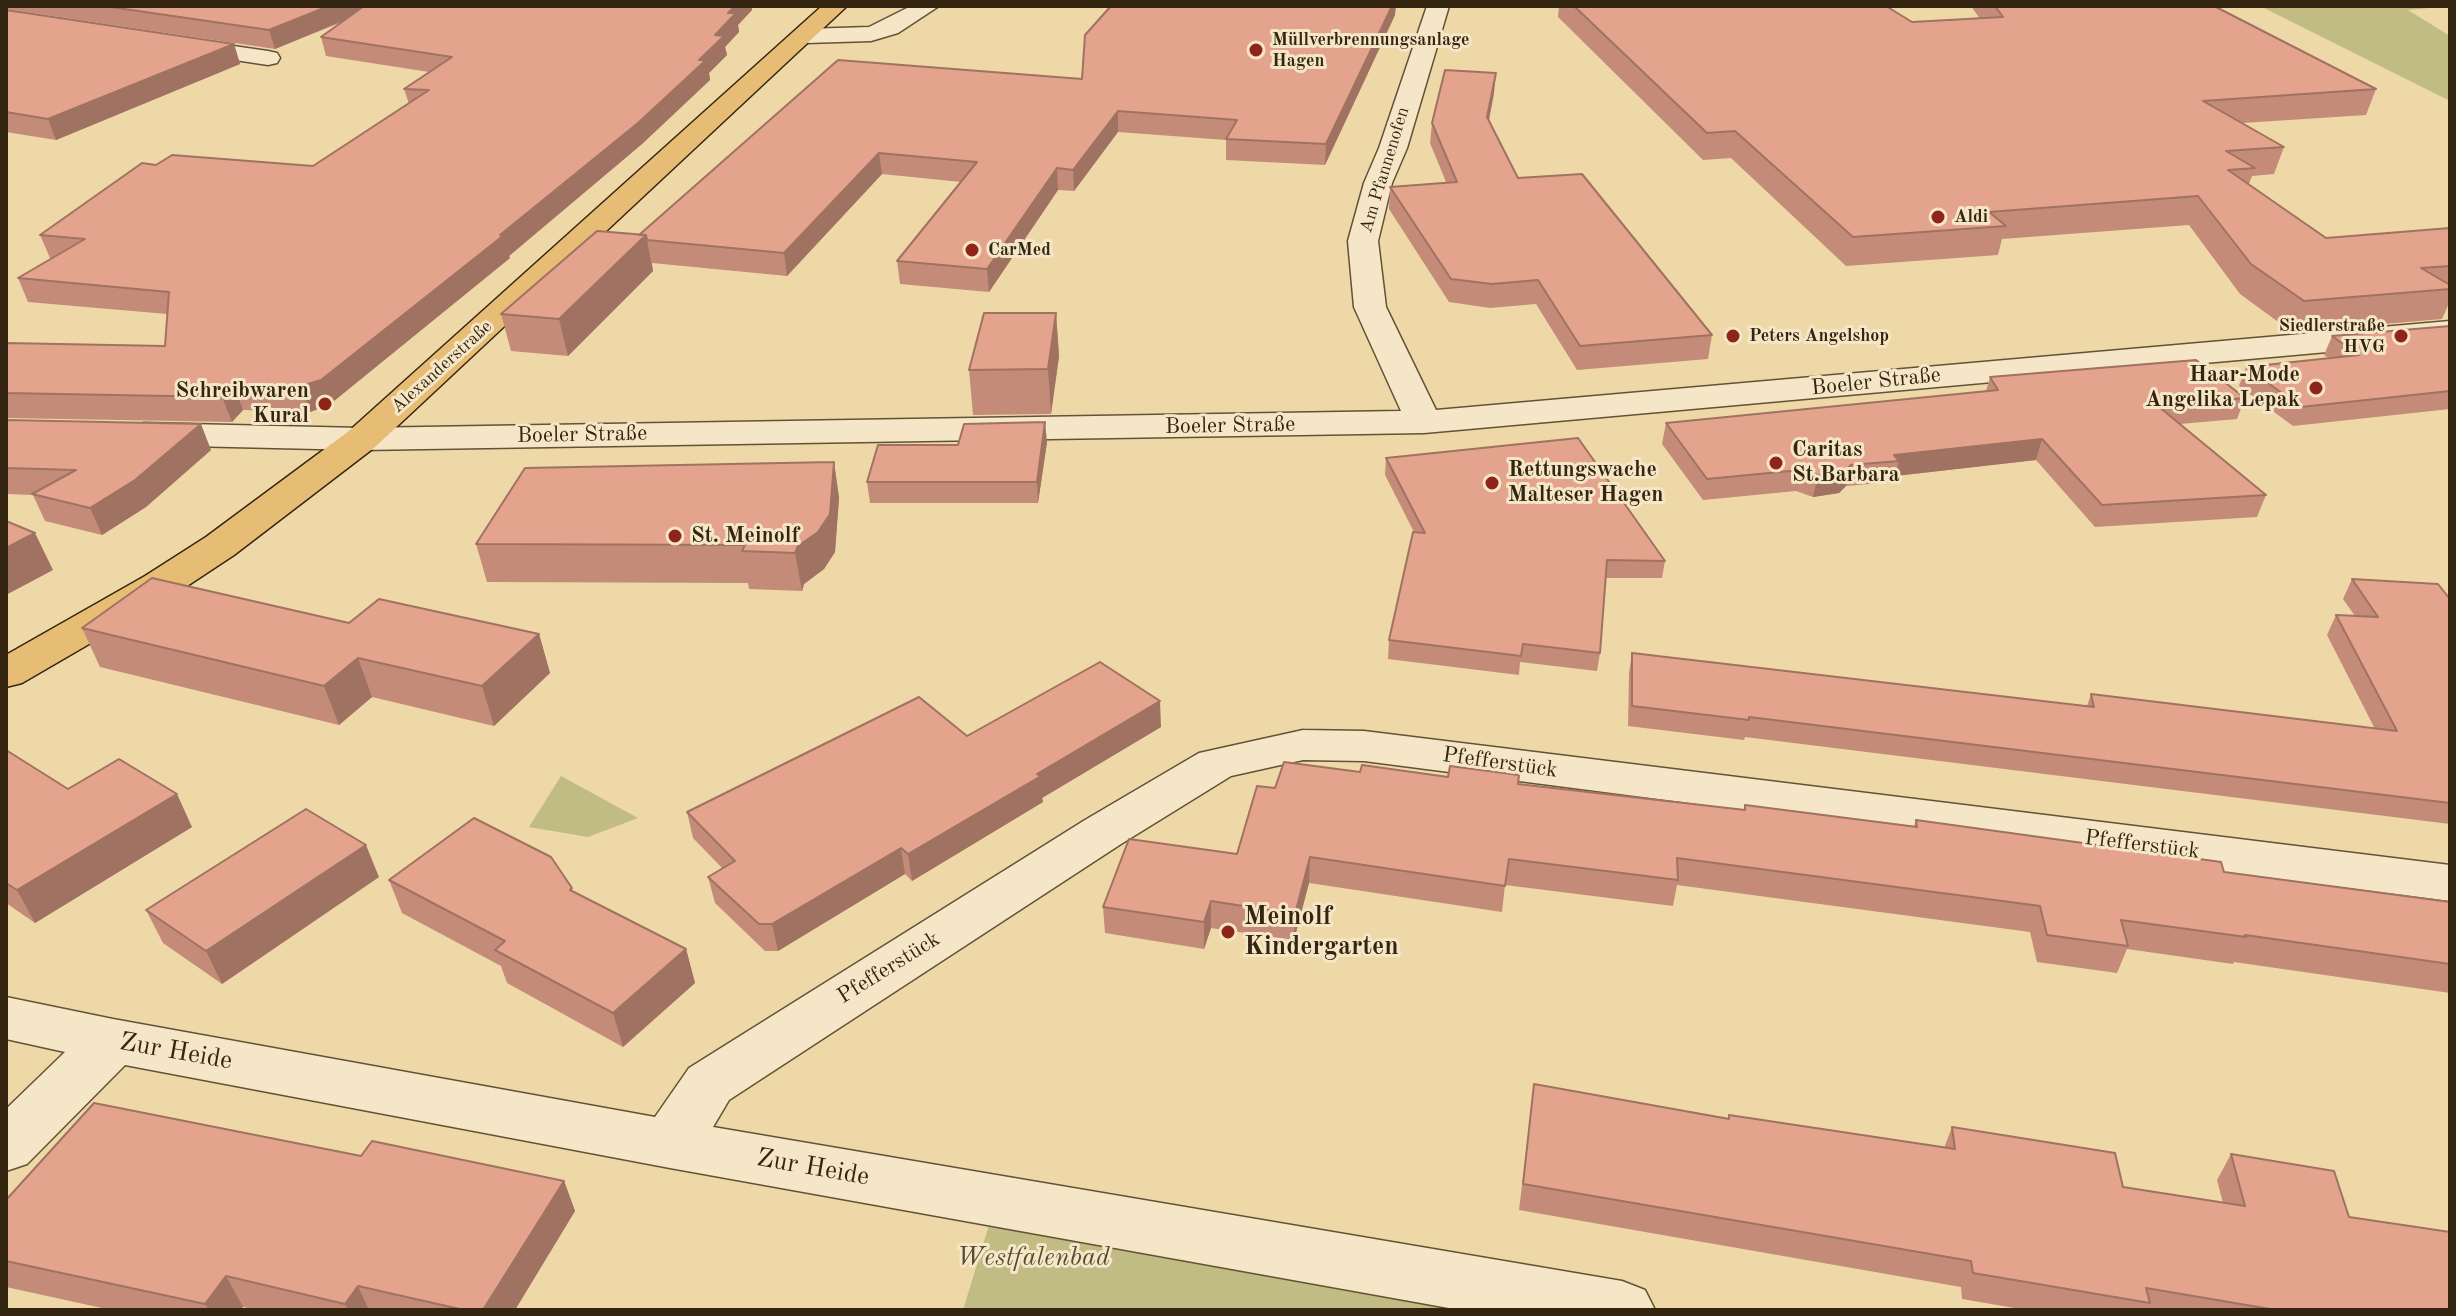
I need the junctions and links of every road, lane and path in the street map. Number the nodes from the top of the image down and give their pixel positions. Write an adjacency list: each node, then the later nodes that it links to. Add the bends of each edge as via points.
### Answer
1 (836, 6): 4 (main road, Alexanderstraße)
2 (928, 6): 4 (street, via 871,34)
3 (1438, 6): 8 (street, Am Pfannenofen, via 1363,241 1370,307)
4 (806, 36): 10 (main road, Alexanderstraße)
5 (160, 42): 6 (street)
6 (268, 58)
7 (2450, 331): 8 (street, Boeler Straße)
8 (1424, 422): 10 (street, Boeler Straße)
9 (117, 433): 10 (street, Boeler Straße)
10 (362, 439): 11 (main road, Alexanderstraße, via 220,546)
11 (6, 673)
12 (2450, 883): 15 (street, Pfefferstück, via 1364,746 1303,745 1216,764 1103,832 709,1084)
13 (6, 1018): 14 (street, Zur Heide)
14 (113, 1041): 15 (street, Zur Heide); 16 (street)
15 (670, 1144): 17 (street, Zur Heide)
16 (6, 1147)
17 (1622, 1310)

